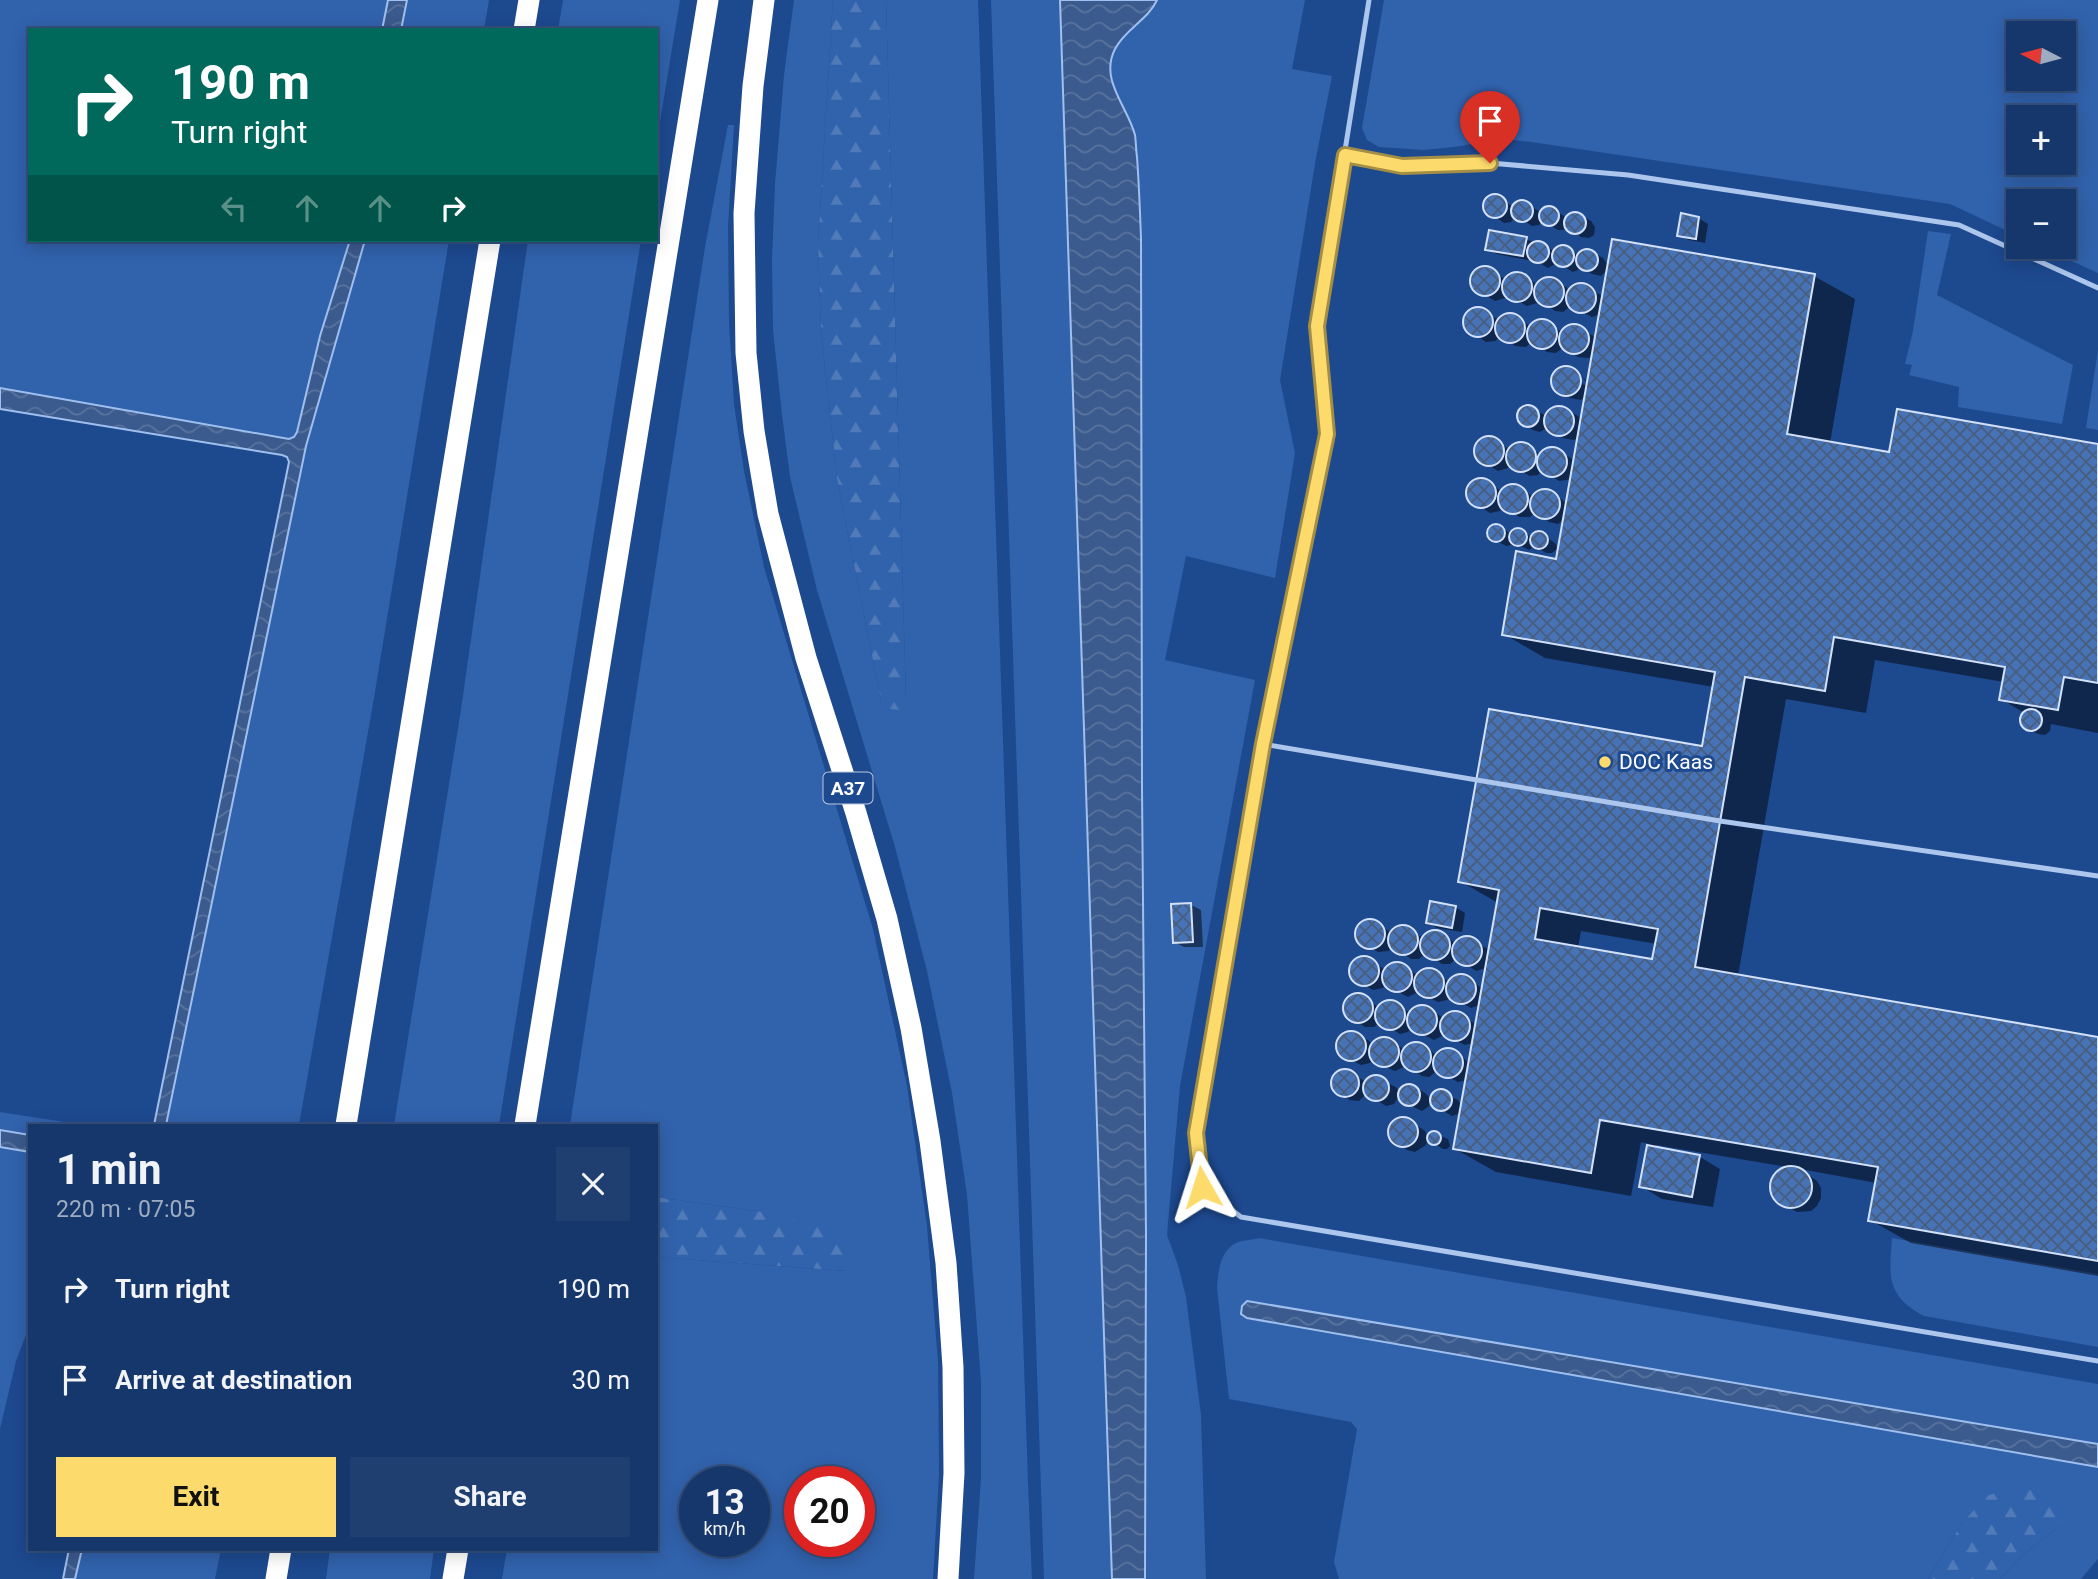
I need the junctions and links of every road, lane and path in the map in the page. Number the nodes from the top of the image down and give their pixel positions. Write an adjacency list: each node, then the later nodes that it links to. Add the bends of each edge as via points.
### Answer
1 (529, 0): 5 (highway)
2 (708, 0): 12 (highway)
3 (764, 0): 18 (highway, A37, via 744,213 746,353 754,431 768,514 806,659 887,919 924,1103 946,1263 953,1367)
4 (1369, 0): 6 (lane)
5 (524, 28)
6 (1345, 155): 8 (lane, via 1402,166 1490,163 1628,175 1959,225); 9 (lane, via 1317,326 1327,434)
7 (490, 242): 11 (highway)
8 (2098, 288)
9 (1263, 744): 10 (lane, via 1720,821); 13 (lane, via 1196,1133 1202,1187 1241,1217)
10 (2098, 876)
11 (346, 1124)
12 (525, 1124)
13 (2098, 1362)
14 (281, 1551): 16 (highway)
15 (458, 1551): 17 (highway)
16 (276, 1579)
17 (453, 1579)
18 (948, 1579)

